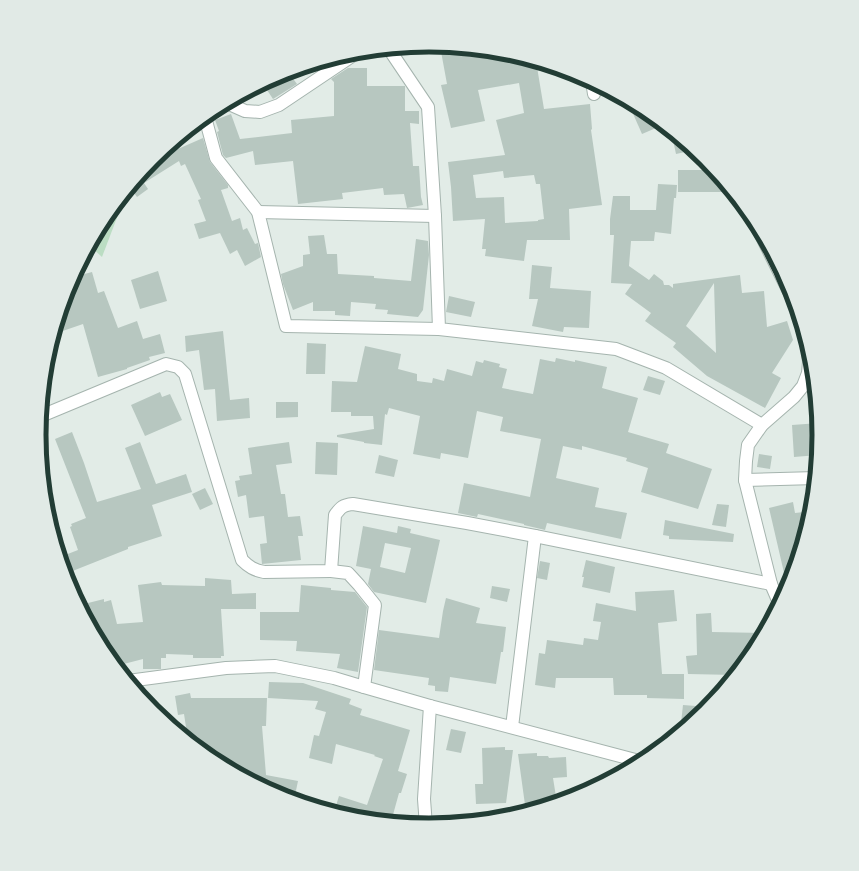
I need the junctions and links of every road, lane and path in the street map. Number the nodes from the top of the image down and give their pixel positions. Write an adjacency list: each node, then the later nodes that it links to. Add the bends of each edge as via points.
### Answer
1 (392, 54): 8 (street, via 428,107)
2 (343, 62): 5 (street, via 279,105 260,112 244,111)
3 (593, 89): 4 (street)
4 (594, 94)
5 (233, 106)
6 (207, 123): 7 (street, via 216,158)
7 (258, 212): 8 (street); 9 (street, via 286,326)
8 (435, 216): 9 (street)
9 (439, 329): 12 (street, via 616,349 666,368)
10 (808, 373): 12 (street, via 803,386 794,397)
11 (47, 414): 16 (street, via 166,364 178,367 185,374 242,560 255,570 264,572)
12 (762, 426): 14 (street, via 748,445)
13 (811, 478): 14 (street)
14 (745, 480): 17 (street)
15 (534, 536): 16 (street, via 353,504 345,505 335,515); 17 (street); 22 (street)
16 (331, 571): 20 (street, via 348,572 375,606)
17 (771, 584): 18 (street)
18 (777, 597)
19 (134, 680): 20 (street, via 226,668 275,666)
20 (364, 687): 21 (street)
21 (430, 706): 22 (street); 24 (street, via 424,799)
22 (512, 727): 23 (street)
23 (634, 760)
24 (425, 819)

